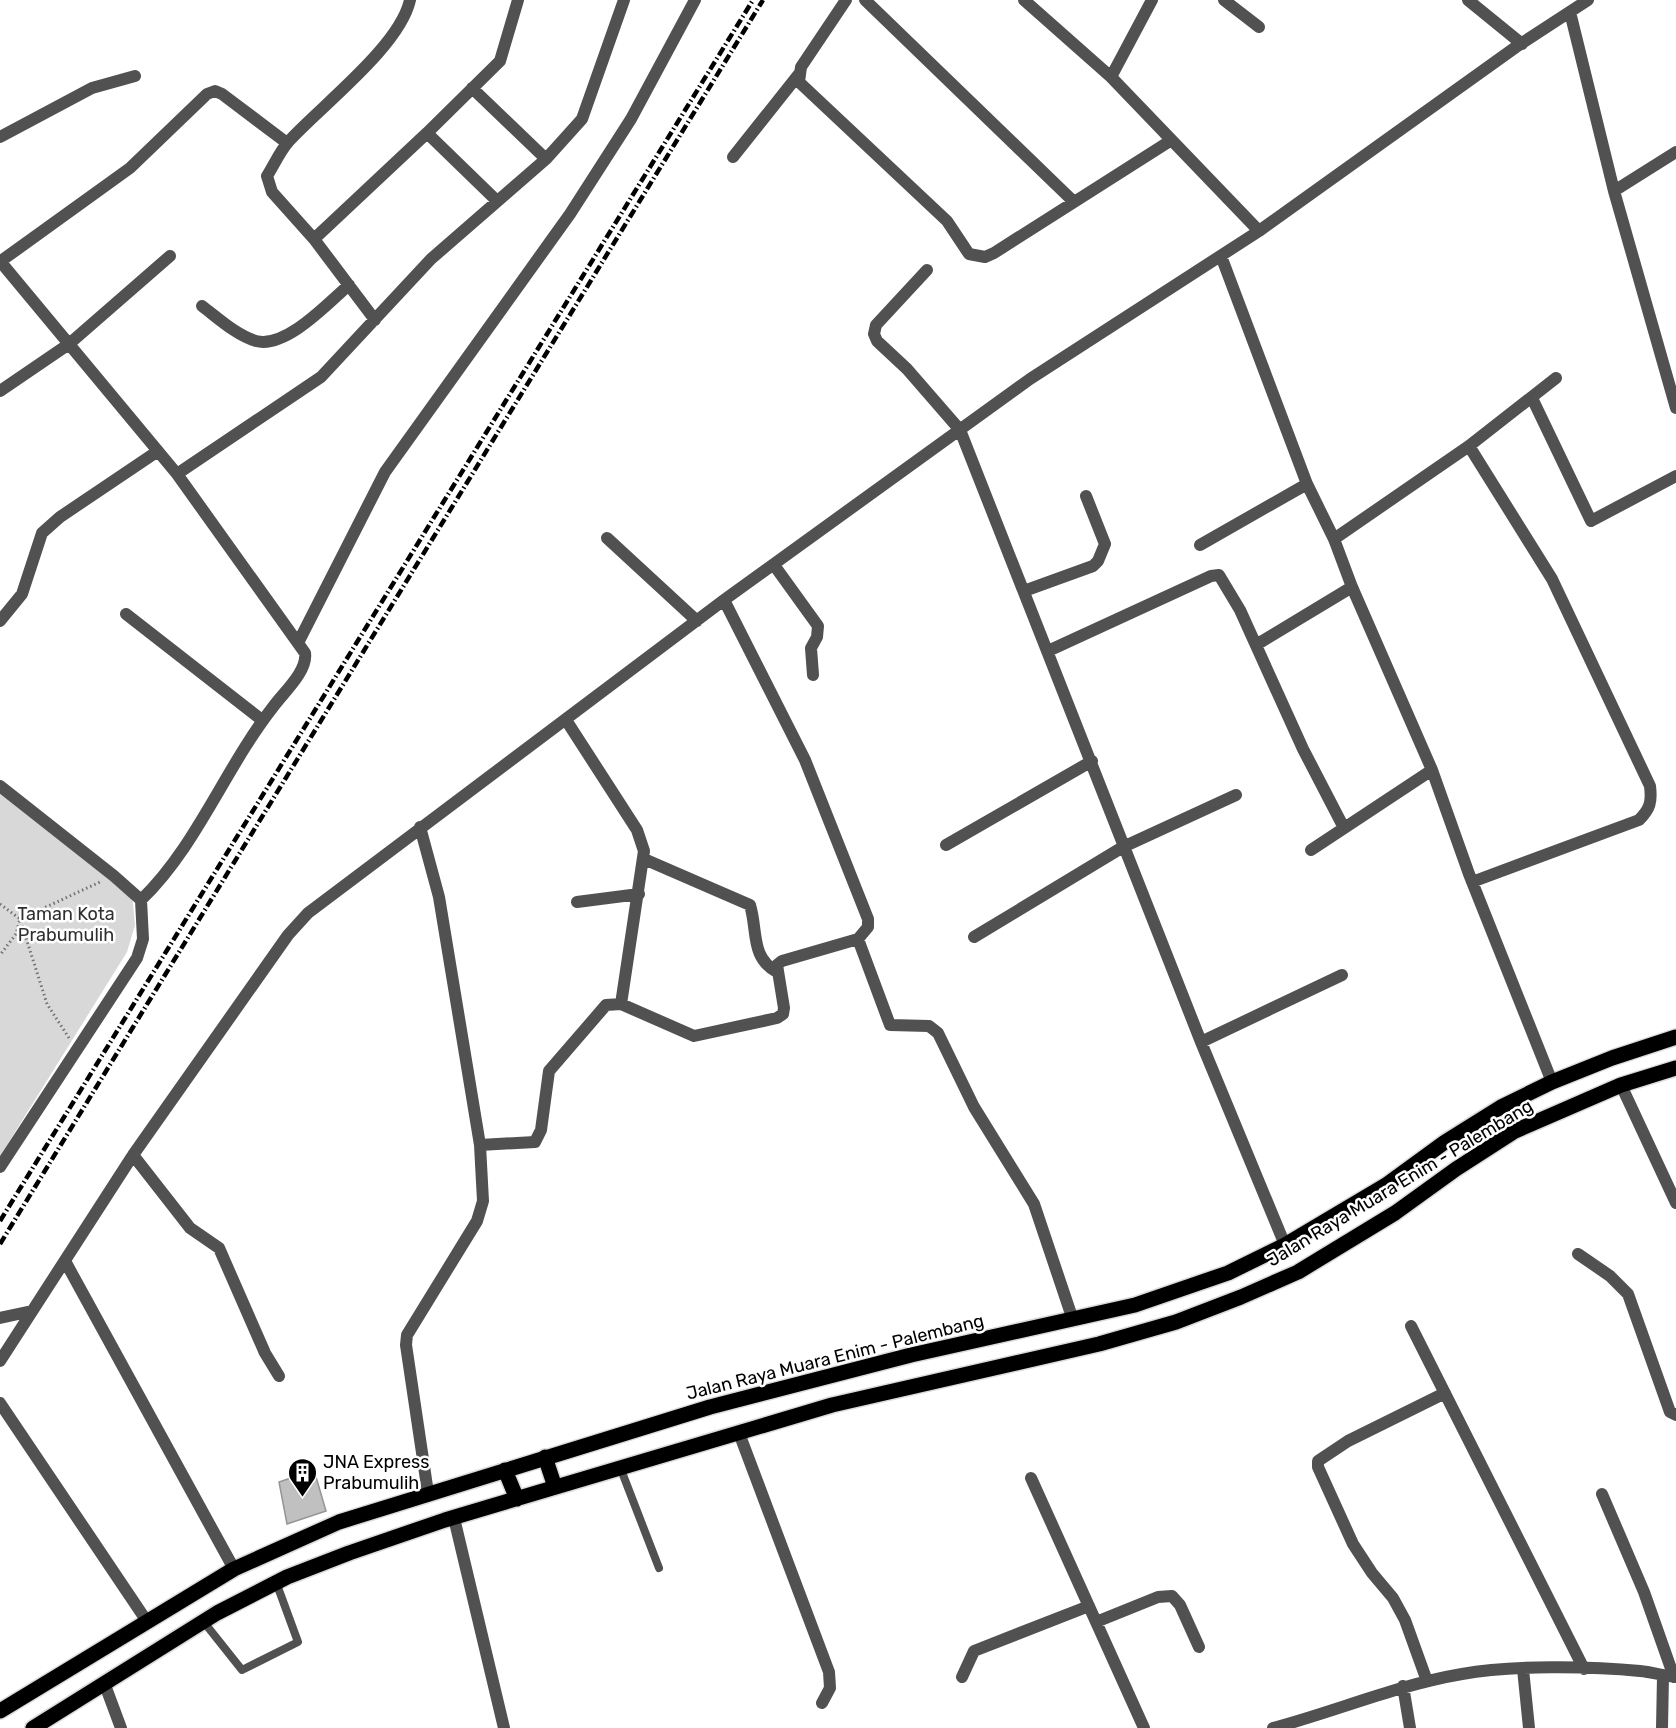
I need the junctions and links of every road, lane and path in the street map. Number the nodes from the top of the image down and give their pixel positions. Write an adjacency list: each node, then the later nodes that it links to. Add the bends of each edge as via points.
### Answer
1 (410, 0): 22 (street, via 392,38)
2 (518, 0): 18 (street, via 505,51)
3 (624, 0): 25 (street, via 585,113)
4 (846, 0): 15 (street)
5 (865, 0): 28 (street)
6 (1024, 0): 17 (street)
7 (1152, 0): 17 (street)
8 (1224, 0): 13 (street)
9 (1468, 0): 14 (street)
10 (1588, 0): 12 (street)
11 (690, 1): 60 (street, via 631,119 570,214 385,472)
12 (1570, 12): 14 (street); 26 (street)
13 (1259, 27)
14 (1522, 44): 29 (street)
15 (799, 74): 24 (street); 28 (street, via 803,87 947,221 969,254 994,254)
16 (135, 76): 20 (street, via 92,88)
17 (1111, 77): 21 (street)
18 (472, 88): 19 (street); 25 (street)
19 (427, 133): 27 (street); 30 (street)
20 (0, 137)
21 (1170, 141): 28 (street); 29 (street)
22 (287, 143): 30 (street, via 267,176 268,184); 33 (street, via 222,94 207,94 130,168)
23 (1676, 152): 26 (street)
24 (733, 157)
25 (546, 159): 27 (street)
26 (1614, 191): 42 (street)
27 (496, 200): 37 (street, via 431,259)
28 (1074, 201)
29 (1259, 231): 32 (street)
30 (314, 239): 35 (street)
31 (170, 256): 38 (street)
32 (1221, 256): 43 (street, via 1030,379); 48 (street)
33 (0, 261): 38 (street)
34 (927, 270): 43 (street, via 876,325 874,334 877,342)
35 (349, 285): 36 (street, via 305,324 266,342 243,336); 37 (street)
36 (202, 306)
37 (375, 320): 46 (street, via 321,377)
38 (69, 344): 40 (street); 45 (street)
39 (1556, 378): 41 (street)
40 (0, 391)
41 (1532, 398): 44 (street); 47 (street, via 1591,520)
42 (1676, 408)
43 (960, 429): 53 (street); 55 (street)
44 (1469, 446): 51 (street); 77 (street, via 1562,599 1650,786 1652,799 1648,811 1638,820)
45 (158, 451): 46 (street); 58 (street, via 42,533 22,594)
46 (177, 474): 60 (street)
47 (1676, 476)
48 (1307, 484): 51 (street); 52 (street)
49 (1086, 496): 55 (street, via 1105,544 1098,561)
50 (607, 538): 59 (street)
51 (1334, 539): 54 (street)
52 (1200, 545)
53 (774, 565): 56 (street); 63 (street, via 818,626 811,648)
54 (1352, 587): 61 (street); 67 (street)
55 (1024, 591): 62 (street)
56 (724, 600): 59 (street); 84 (street, via 810,771 868,919 868,927)
57 (126, 614): 64 (street)
58 (0, 621)
59 (697, 621): 65 (street)
60 (299, 641): 64 (street, via 306,658 303,668)
61 (1256, 645): 62 (street, via 1222,577 1216,574); 71 (street)
62 (1048, 651): 66 (street)
63 (813, 675)
64 (262, 720): 79 (street, via 165,876)
65 (566, 720): 70 (street); 75 (street, via 637,830)
66 (1092, 761): 72 (street); 73 (street)
67 (1432, 770): 71 (street); 77 (street)
68 (0, 786): 76 (street)
69 (1236, 795): 73 (street)
70 (420, 828): 95 (street, via 439,897); 96 (street, via 308,913 288,935)
71 (1344, 828): 74 (street)
72 (946, 845)
73 (1124, 847): 83 (street); 90 (street)
74 (1311, 850)
75 (644, 860): 78 (street); 86 (street, via 750,905 757,954)
76 (114, 876): 79 (street); 82 (path)
77 (1472, 882): 93 (street)
78 (639, 894): 80 (street); 88 (street)
79 (141, 900): 91 (street, via 144,924 137,958)
80 (577, 902)
81 (0, 904): 82 (path)
82 (20, 918): 85 (path, via 16,934); 91 (path, via 47,1004)
83 (974, 937)
84 (858, 939): 86 (street, via 782,961); 104 (street, via 890,1025 929,1026 938,1032 974,1107 1035,1204)
85 (0, 955)
86 (777, 972): 88 (street, via 783,1014 704,1035 684,1033)
87 (1342, 975): 90 (street)
88 (621, 1004): 95 (street, via 606,1005 554,1063 547,1080 541,1130 535,1142)
89 (1676, 1037): 93 (main road, Jalan Raya Muara Enim - Palembang)
90 (1201, 1042): 99 (street)
91 (77, 1053): 97 (street)
92 (1676, 1068): 94 (main road, Jalan Raya Muara Enim - Palembang)
93 (1552, 1082): 99 (main road, Jalan Raya Muara Enim - Palembang, via 1502,1107 1386,1185)
94 (1621, 1085): 98 (street); 111 (main road, Jalan Raya Muara Enim - Palembang, via 1515,1131 1308,1267 1241,1297 1176,1322 1099,1344 832,1405)
95 (480, 1144): 117 (street, via 481,1212 407,1335)
96 (133, 1155): 101 (street); 107 (street, via 190,1228 219,1248 264,1353)
97 (0, 1167)
98 (1676, 1203)
99 (1285, 1245): 104 (main road, Jalan Raya Muara Enim - Palembang, via 1228,1273 1171,1294)
100 (1578, 1254): 110 (street, via 1628,1294 1670,1412)
101 (65, 1261): 102 (street); 122 (street)
102 (32, 1311): 103 (street); 106 (street)
103 (0, 1318)
104 (1073, 1320): 112 (main road, Jalan Raya Muara Enim - Palembang, via 814,1378)
105 (1411, 1326): 108 (street)
106 (0, 1361)
107 (279, 1376)
108 (1445, 1393): 130 (street); 133 (street, via 1348,1441 1318,1461 1353,1544 1405,1620)
109 (0, 1403): 125 (street)
110 (1676, 1415)
111 (739, 1433): 113 (main road, Jalan Raya Muara Enim - Palembang); 136 (street, via 829,1672 830,1688)
112 (545, 1457): 114 (main road, Jalan Raya Muara Enim - Palembang); 116 (main road)
113 (620, 1467): 116 (main road, Jalan Raya Muara Enim - Palembang); 121 (lane)
114 (505, 1470): 117 (main road, Jalan Raya Muara Enim - Palembang); 119 (main road)
115 (1031, 1478): 124 (street)
116 (555, 1487): 119 (main road, Jalan Raya Muara Enim - Palembang)
117 (428, 1493): 122 (main road, Jalan Raya Muara Enim - Palembang, via 339,1522)
118 (1602, 1494): 132 (street, via 1644,1592)
119 (517, 1499): 120 (main road, Jalan Raya Muara Enim - Palembang)
120 (454, 1518): 123 (main road, Jalan Raya Muara Enim - Palembang); 140 (street)
121 (659, 1568)
122 (234, 1569): 125 (main road, Jalan Raya Muara Enim - Palembang)
123 (276, 1582): 126 (main road, Jalan Raya Muara Enim - Palembang); 126 (lane, via 298,1642 242,1670)
124 (1089, 1606): 127 (street); 131 (street, via 974,1651)
125 (146, 1620): 137 (main road, Jalan Raya Muara Enim - Palembang)
126 (203, 1621): 134 (main road, Jalan Raya Muara Enim - Palembang)
127 (1096, 1622): 128 (street, via 1158,1597 1172,1596); 141 (street)
128 (1199, 1647)
129 (1523, 1669): 130 (street); 133 (street, via 1464,1673); 144 (street)
130 (1584, 1669): 132 (street, via 1642,1671)
131 (962, 1677)
132 (1671, 1677): 145 (street)
133 (1427, 1681): 135 (street)
134 (105, 1685): 138 (main road, Jalan Raya Muara Enim - Palembang); 139 (street)
135 (1403, 1686): 142 (street); 143 (street)
136 (822, 1703)
137 (0, 1712)
138 (33, 1728)
139 (121, 1728)
140 (504, 1728)
141 (1144, 1728)
142 (1273, 1728)
143 (1410, 1728)
144 (1529, 1728)
145 (1662, 1728)

